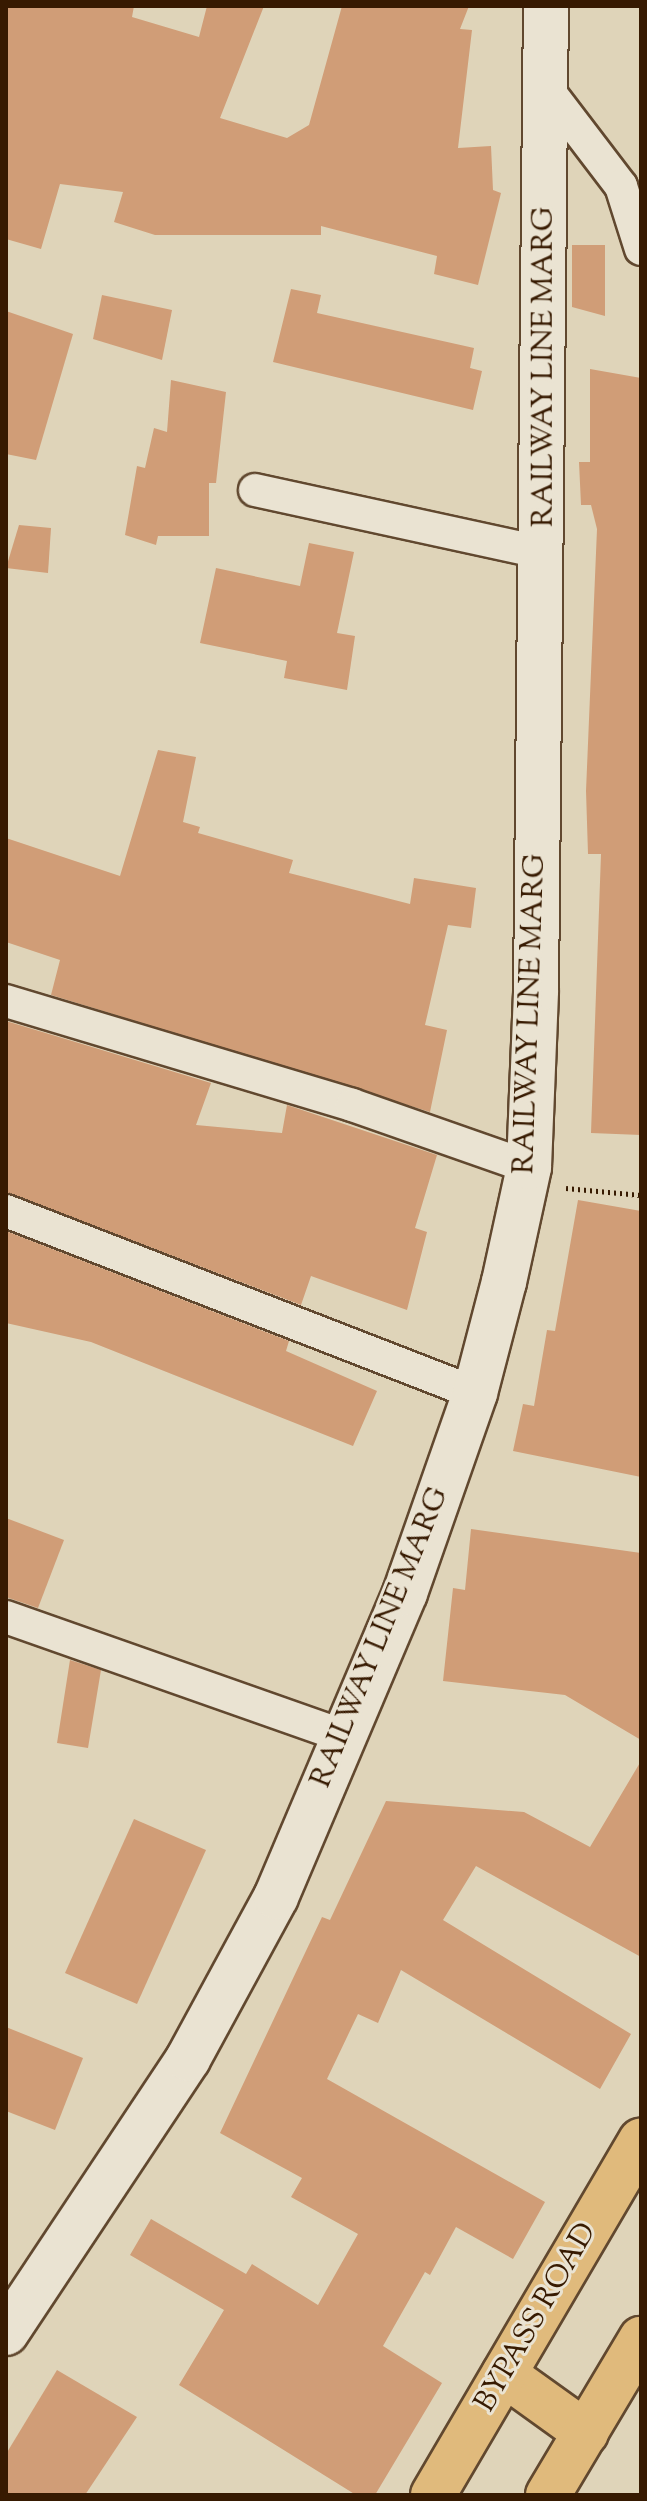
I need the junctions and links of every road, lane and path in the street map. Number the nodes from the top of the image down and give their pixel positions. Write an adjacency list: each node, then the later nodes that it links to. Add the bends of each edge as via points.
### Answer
1 (546, 6): 2 (main road, RAILWAY LINE MARG)
2 (547, 89): 3 (street, via 621,186); 5 (main road, RAILWAY LINE MARG)
3 (641, 249)
4 (255, 490): 5 (street)
5 (544, 553): 7 (main road, RAILWAY LINE MARG)
6 (6, 1001): 7 (street, via 352,1105)
7 (527, 1175): 8 (path); 10 (main road, RAILWAY LINE MARG)
8 (641, 1195)
9 (6, 1211): 10 (street)
10 (475, 1393): 12 (main road, RAILWAY LINE MARG, via 405,1593)
11 (6, 1617): 12 (street)
12 (342, 1735): 14 (main road, RAILWAY LINE MARG, via 276,1897 188,2059)
13 (641, 2141): 16 (main road, BYPASS ROAD)
14 (12, 2312)
15 (641, 2339): 17 (main road)
16 (504, 2374): 17 (main road); 18 (main road, BYPASS ROAD)
17 (586, 2433): 19 (main road)
18 (433, 2495)
19 (548, 2495)

